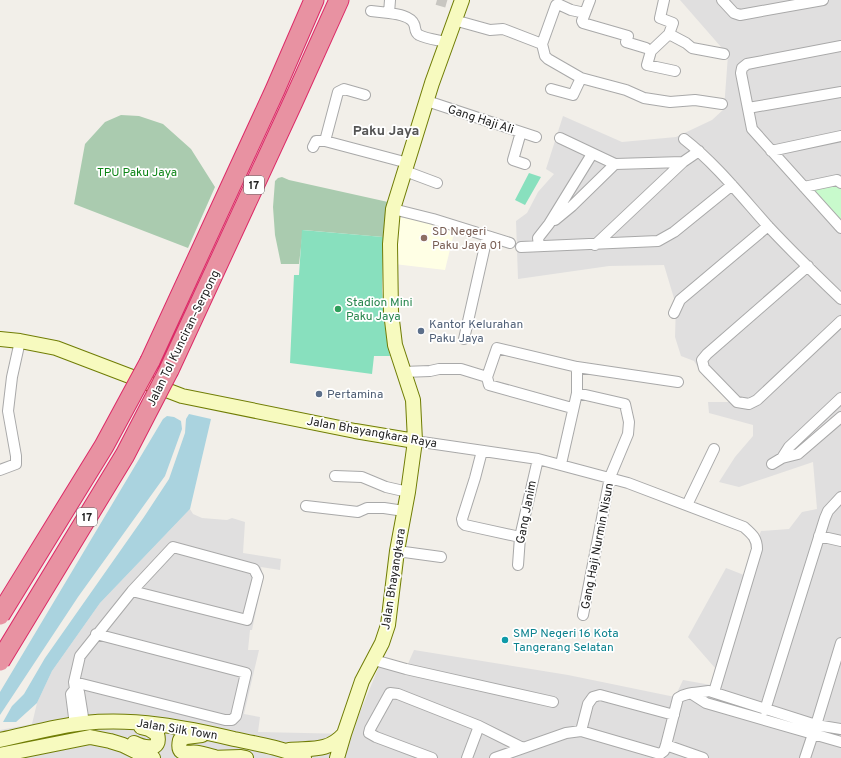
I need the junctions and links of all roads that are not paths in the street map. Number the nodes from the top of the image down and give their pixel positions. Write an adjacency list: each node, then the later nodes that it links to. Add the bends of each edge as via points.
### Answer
1 (314, 0): 91 (highway, Jalan Tol Kunciran–Serpong / 17, bridge, via 150,361 104,446)
2 (338, 0): 96 (highway, Jalan Tol Kunciran–Serpong / 17, bridge, via 169,370 125,455)
3 (390, 0): 10 (street)
4 (590, 0): 11 (street)
5 (722, 0): 6 (street, via 732,12 740,15)
6 (823, 0)
7 (661, 1): 13 (street, via 660,18 673,23)
8 (457, 4): 12 (street, Jalan Bhayangkara)
9 (371, 12): 10 (street)
10 (389, 13): 14 (street, via 410,20 418,35)
11 (585, 13): 15 (street, via 556,5); 17 (street, via 582,21 584,24 628,36 626,42)
12 (454, 20): 14 (street, Jalan Bhayangkara); 15 (street, via 490,30 503,29)
13 (669, 34): 18 (street, via 692,48); 19 (street, via 651,51 647,65)
14 (446, 42): 24 (street, Jalan Bhayangkara)
15 (542, 44): 20 (street, via 548,59)
16 (841, 46): 26 (street, via 747,64 741,73)
17 (646, 48)
18 (724, 54)
19 (675, 71)
20 (581, 78): 21 (street, via 573,95); 25 (street, via 626,90 644,98)
21 (551, 89)
22 (841, 92): 26 (street)
23 (365, 95): 32 (street, via 344,89 339,91)
24 (427, 101): 27 (street, Gang Haji Ali); 40 (street, Jalan Bhayangkara)
25 (722, 104)
26 (748, 108): 35 (street, via 752,129)
27 (521, 132): 29 (street, Gang Haji Ali); 38 (street, via 513,160)
28 (841, 136): 35 (street)
29 (536, 137)
30 (560, 138): 36 (street)
31 (684, 139): 34 (street)
32 (325, 141): 33 (street, via 316,141); 40 (street)
33 (313, 148)
34 (699, 151): 37 (street); 43 (street)
35 (771, 151): 44 (street)
36 (592, 154): 39 (street); 46 (street)
37 (682, 162): 39 (street); 51 (street)
38 (525, 164)
39 (615, 164): 46 (street, via 572,206)
40 (407, 167): 41 (street); 45 (street, Jalan Bhayangkara)
41 (437, 183)
42 (841, 183): 44 (street, via 837,180)
43 (732, 185): 47 (street); 51 (street, via 674,232 658,241)
44 (804, 187): 48 (street)
45 (393, 209): 49 (street); 62 (street, Jalan Bhayangkara, via 390,310 395,345)
46 (549, 224): 52 (street, via 538,238)
47 (768, 226): 54 (street); 56 (street, via 680,300)
48 (841, 228)
49 (487, 237): 50 (street); 59 (street)
50 (510, 243)
51 (595, 244): 52 (street)
52 (539, 246): 53 (street)
53 (522, 247)
54 (808, 266): 55 (street); 57 (street, via 707,354 702,360 704,368 737,402 749,404 757,400)
55 (841, 299)
56 (674, 313)
57 (841, 321)
58 (0, 339): 60 (street, Jalan Bhayangkara Raya)
59 (464, 339)
60 (20, 341): 69 (street, Jalan Bhayangkara Raya, via 56,348 182,396); 76 (street, via 8,411 16,464)
61 (577, 367): 63 (street, via 497,348); 64 (street); 65 (street)
62 (403, 372): 63 (street, via 461,369); 69 (street, Jalan Bhayangkara, via 413,400)
63 (487, 376): 67 (street, via 489,385)
64 (678, 382)
65 (577, 393): 67 (street); 78 (street, Gang Haji Nurmin Nisun, via 625,404 629,422 628,434)
66 (841, 398): 72 (street, via 789,446)
67 (572, 408): 74 (street)
68 (841, 418): 72 (street, via 798,454)
69 (415, 441): 71 (street, Jalan Bhayangkara Raya); 79 (street, Jalan Bhayangkara)
70 (714, 449): 81 (street)
71 (482, 451): 73 (street, Jalan Bhayangkara Raya); 85 (street, via 463,523)
72 (782, 458): 75 (street)
73 (538, 459): 74 (street, Jalan Bhayangkara Raya); 85 (street, Gang Janim)
74 (561, 464): 78 (street, Jalan Bhayangkara Raya)
75 (772, 464)
76 (0, 470)
77 (335, 476): 79 (street, via 362,476 386,487)
78 (610, 477): 81 (street, Jalan Bhayangkara Raya); 92 (street, Gang Haji Nurmin Nisun)
79 (408, 492): 83 (street, Jalan Bhayangkara)
80 (841, 498): 84 (street, via 828,511)
81 (687, 505): 98 (street, Jalan Bhayangkara Raya, via 744,527 757,541 757,549)
82 (306, 506): 83 (street, via 358,512 367,508)
83 (404, 511): 87 (street, Jalan Bhayangkara)
84 (819, 536): 86 (street); 101 (street)
85 (520, 537): 89 (street, Gang Janim)
86 (841, 541)
87 (397, 551): 88 (street); 95 (street, Jalan Bhayangkara, via 388,625)
88 (441, 557)
89 (518, 565)
90 (132, 591): 90 (street, via 173,548 254,569 258,577 247,620); 93 (street)
91 (0, 615)
92 (584, 615)
93 (96, 634): 97 (street, via 80,656); 97 (street, via 246,673 236,716 232,720 225,720)
94 (841, 643): 106 (street)
95 (374, 660): 100 (street); 110 (street, Jalan Bhayangkara, via 362,681)
96 (0, 661)
97 (75, 686): 104 (street, via 70,694)
98 (714, 692): 99 (street); 101 (street)
99 (692, 694): 102 (street, via 678,698); 106 (street, via 706,703)
100 (553, 702)
101 (765, 710): 106 (street)
102 (674, 715): 108 (street, via 600,694 593,697 588,704); 114 (street)
103 (121, 722): 104 (street, Jalan Silk Town); 109 (street, Jalan Silk Town, via 150,723); 112 (street, via 149,729 157,734 157,744 145,748 128,740)
104 (80, 724): 111 (street, Jalan Silk Town)
105 (479, 726): 115 (street); 123 (street, via 390,693 370,733); 124 (street)
106 (815, 729): 107 (street); 113 (street); 127 (street)
107 (841, 730)
108 (581, 731): 114 (street, via 660,754); 115 (street, via 566,733)
109 (211, 734): 116 (street, Jalan Silk Town); 119 (street, Jalan Silk Town, via 186,737 180,740 180,749 186,754 197,752)
110 (344, 734): 116 (street, via 330,746); 122 (street, Jalan Bhayangkara)
111 (0, 740)
112 (110, 741): 117 (street, via 90,737); 118 (street)
113 (841, 742)
114 (666, 745): 126 (street)
115 (523, 748): 125 (street)
116 (285, 750): 121 (street, Jalan Silk Town)
117 (0, 755)
118 (152, 758)
119 (213, 758): 120 (street, Jalan Silk Town)
120 (246, 758)
121 (304, 758)
122 (337, 758)
123 (432, 758)
124 (466, 758)
125 (494, 758)
126 (703, 758)
127 (805, 758)

